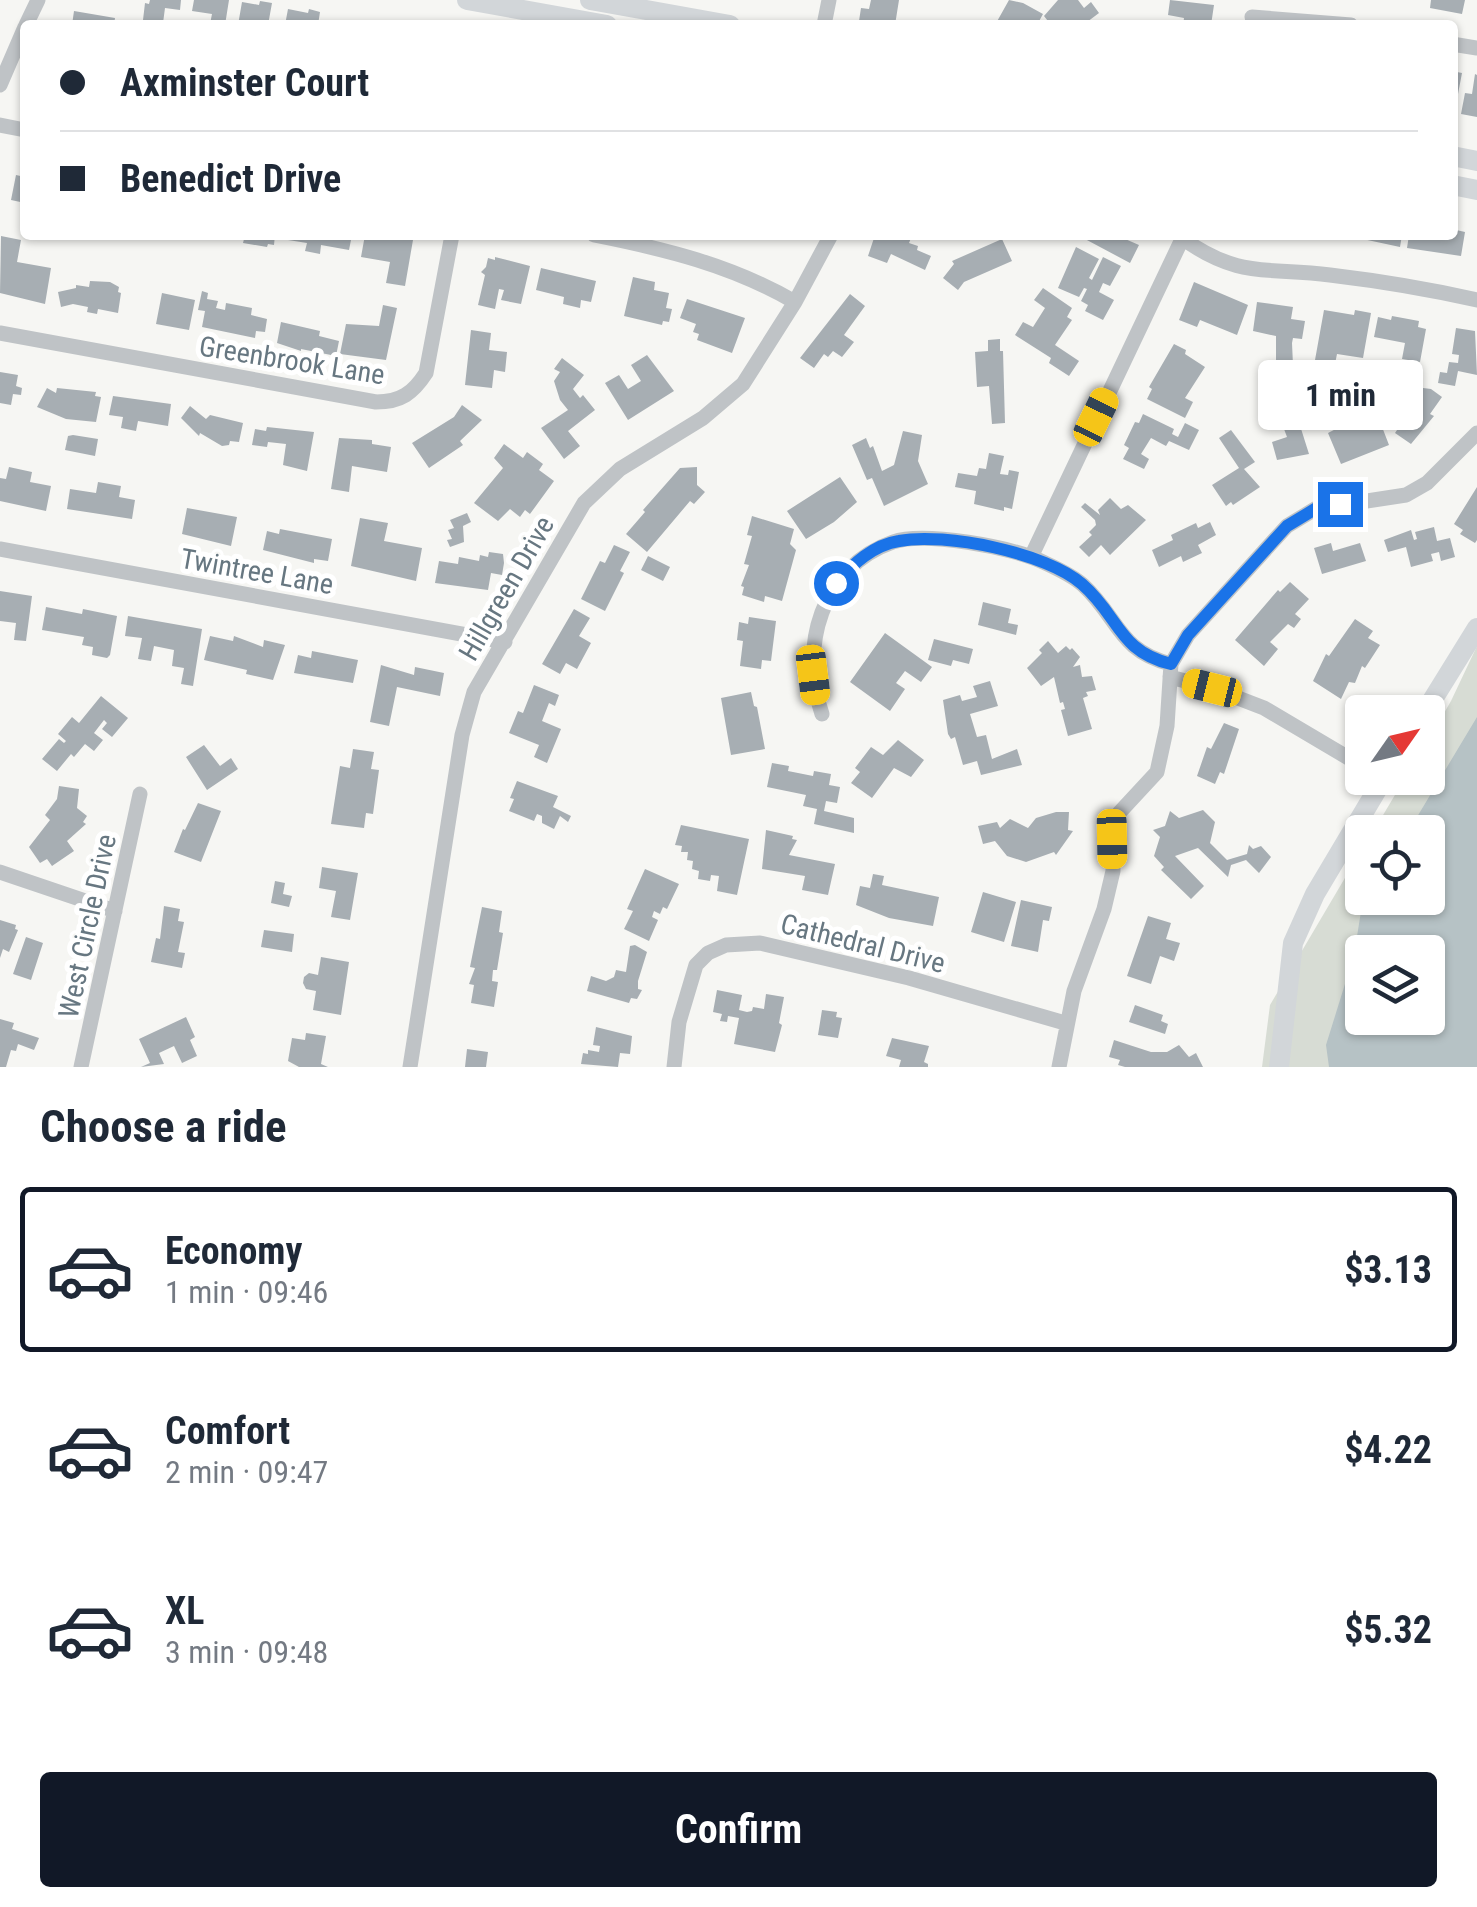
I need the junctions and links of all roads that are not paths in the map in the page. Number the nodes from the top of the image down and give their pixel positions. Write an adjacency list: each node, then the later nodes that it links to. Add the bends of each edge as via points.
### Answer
1 (467, 0): 4 (street)
2 (590, 0): 5 (street)
3 (1252, 14): 6 (street)
4 (579, 20)
5 (702, 20)
6 (1307, 20)
7 (20, 39): 8 (street)
8 (0, 84)
9 (451, 240): 16 (street, Greenbrook Lane, via 426,373 400,400)
10 (618, 240): 15 (street, via 726,267)
11 (828, 240): 15 (street, Hillgreen Drive)
12 (1182, 240): 19 (street)
13 (1187, 240): 14 (street, via 1233,267 1382,281)
14 (1477, 300)
15 (795, 302): 21 (street, Hillgreen Drive, via 743,384 592,493)
16 (0, 333)
17 (1477, 433): 22 (street, via 1427,484 1406,495 1315,509 1287,526 1188,635)
18 (0, 549): 21 (street, Twintree Lane)
19 (1031, 556): 22 (street, via 1081,582 1132,647); 24 (street, via 935,538 896,541 853,564 836,583 814,638)
20 (1477, 628): 23 (street)
21 (506, 642): 32 (street, Hillgreen Drive, via 474,692 462,734)
22 (1171, 670): 25 (street, via 1264,708); 30 (street, via 1157,772 1119,813 1104,909)
23 (1436, 695)
24 (822, 714)
25 (1345, 756)
26 (140, 794): 29 (street, West Circle Drive)
27 (1373, 795): 35 (street, via 1293,943)
28 (0, 872): 29 (street)
29 (115, 911): 31 (street, West Circle Drive)
30 (1065, 1023): 33 (street, Cathedral Drive, via 760,943 726,945 696,965); 34 (street)
31 (81, 1067)
32 (410, 1067)
33 (674, 1067)
34 (1059, 1067)
35 (1278, 1067)

